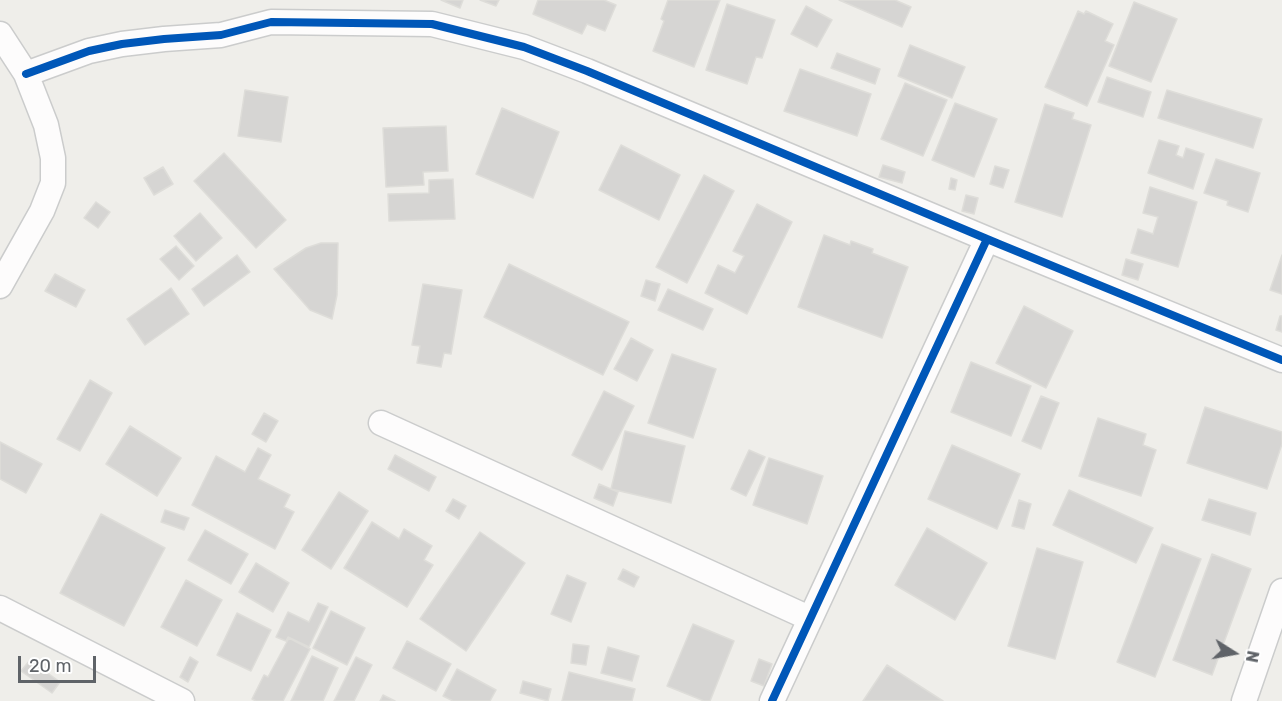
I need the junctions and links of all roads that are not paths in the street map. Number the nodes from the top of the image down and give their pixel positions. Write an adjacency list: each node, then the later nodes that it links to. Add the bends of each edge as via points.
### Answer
1 (0, 34): 2 (street)
2 (26, 74): 3 (street, via 89,51 221,35 271,22 432,24 524,47 587,71); 4 (street, via 46,125 53,183 42,211)
3 (987, 239): 5 (street); 9 (street)
4 (0, 286)
5 (1282, 360)
6 (381, 423): 9 (street)
7 (1282, 591): 12 (street)
8 (0, 608): 10 (street)
9 (809, 618): 11 (street)
10 (172, 699)
11 (772, 701)
12 (1244, 701)

